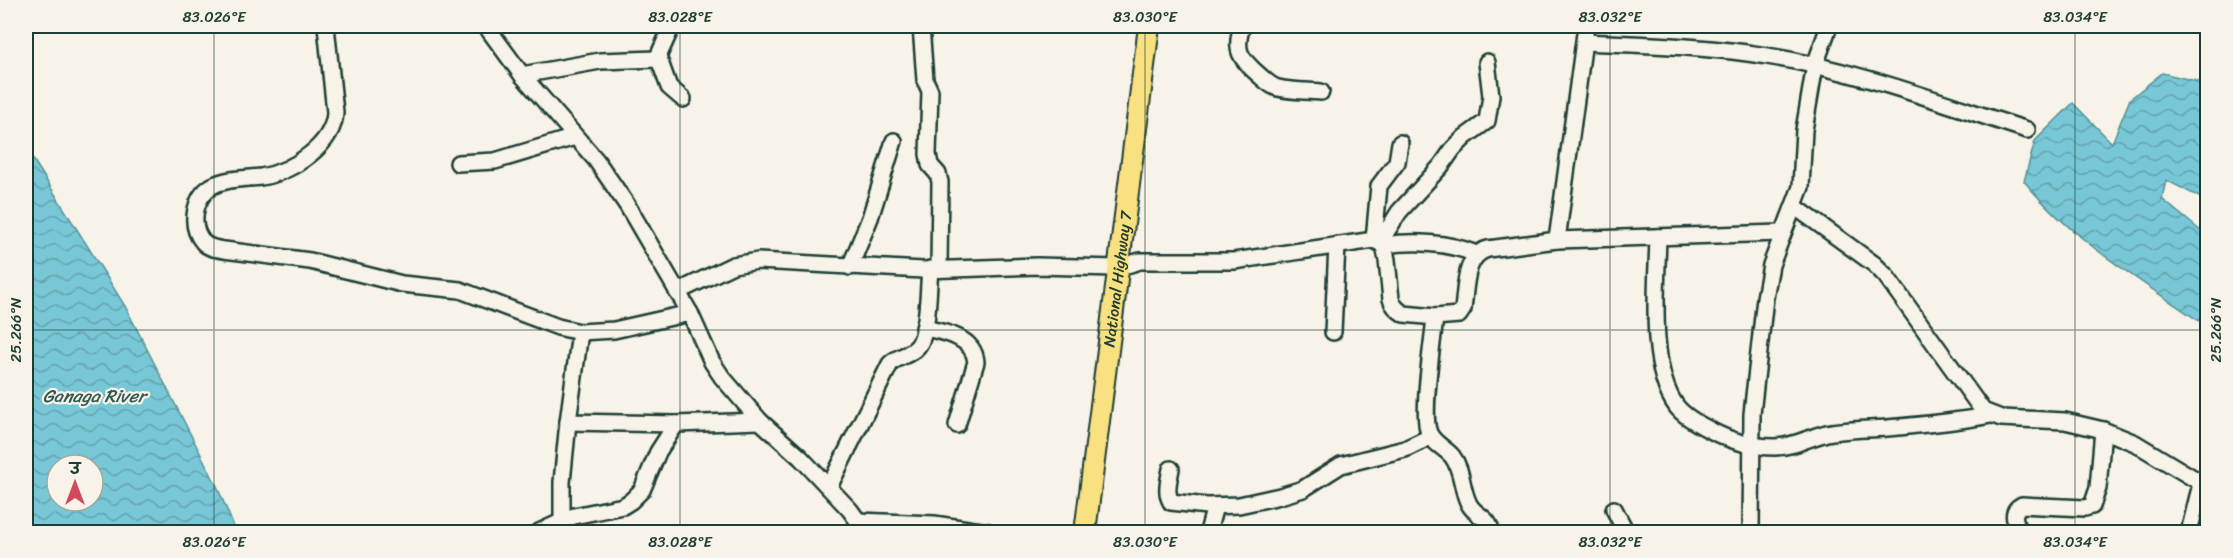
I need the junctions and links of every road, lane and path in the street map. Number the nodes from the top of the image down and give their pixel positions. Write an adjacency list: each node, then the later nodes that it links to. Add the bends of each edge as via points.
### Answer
1 (326, 26): 35 (street, via 335,111 330,133 305,158 286,168 264,176 229,180 205,191 194,210 195,228 203,243 214,249 310,261 402,284 460,290 548,324)
2 (486, 26): 13 (street)
3 (672, 26): 10 (street)
4 (921, 26): 30 (street, via 925,80 930,91 928,154 940,182)
5 (1149, 26): 29 (main road, National Highway 7)
6 (1242, 26): 14 (street, via 1239,52 1269,84)
7 (1586, 26): 9 (street)
8 (1829, 26): 12 (street)
9 (1585, 42): 12 (street, via 1754,54); 24 (street)
10 (657, 58): 13 (street, via 600,61); 15 (street, via 669,87)
11 (1487, 62): 25 (street, via 1491,96 1487,121 1453,149 1403,207)
12 (1815, 65): 16 (street); 21 (street, via 1804,130 1801,187)
13 (522, 75): 17 (street)
14 (1321, 92)
15 (684, 99)
16 (2027, 130)
17 (575, 136): 20 (street, via 495,161); 31 (street, via 627,205)
18 (894, 141): 28 (street)
19 (1400, 143): 25 (street, via 1397,162 1379,186)
20 (458, 163)
21 (1794, 206): 22 (street); 37 (street, via 1886,276 1983,411)
22 (1781, 233): 23 (street); 44 (street, via 1765,298)
23 (1658, 237): 24 (street); 44 (street, via 1658,346 1671,395 1677,407 1693,421)
24 (1557, 240): 27 (street)
25 (1379, 242): 26 (street); 27 (street, via 1451,247); 33 (street, via 1393,305 1404,314)
26 (1337, 245): 29 (street, via 1233,261 1140,261); 36 (street)
27 (1476, 254): 33 (street, via 1469,270 1463,309 1459,315)
28 (850, 267): 30 (street); 31 (street, via 744,262)
29 (1117, 268): 30 (street); 54 (main road, National Highway 7)
30 (934, 269): 34 (street)
31 (677, 292): 32 (street)
32 (690, 313): 35 (street, via 614,330); 38 (street, via 712,362)
33 (1435, 317): 43 (street, via 1427,398)
34 (924, 328): 41 (street, via 958,338 971,346 975,354); 47 (street, via 920,345 890,364)
35 (580, 332): 39 (street)
36 (1333, 332)
37 (1990, 415): 42 (street, via 2065,421); 44 (street, via 1834,431 1793,445)
38 (760, 421): 40 (street); 47 (street)
39 (568, 422): 40 (street); 50 (street)
40 (676, 424): 50 (street, via 658,452 642,490 631,501)
41 (957, 425)
42 (2103, 430): 46 (street, via 2135,443); 59 (street, via 2098,488 2092,506 2022,505 2014,512)
43 (1430, 437): 48 (street, via 1397,451 1341,465 1303,489 1239,505); 56 (street, via 1455,461 1468,502 1486,519)
44 (1751, 445): 58 (street)
45 (1171, 469): 48 (street, via 1171,502)
46 (2204, 485): 60 (street)
47 (829, 488): 51 (street)
48 (1215, 506): 55 (street)
49 (1614, 509): 57 (street)
50 (562, 521): 52 (street)
51 (860, 527): 53 (street, via 934,524)
52 (539, 532)
53 (988, 532)
54 (1085, 532)
55 (1208, 532)
56 (1491, 532)
57 (1626, 532)
58 (1751, 532)
59 (2019, 532)
60 (2189, 532)

